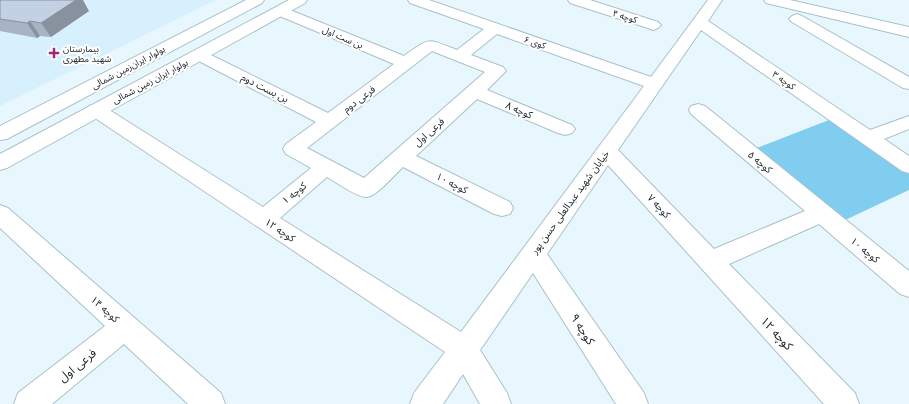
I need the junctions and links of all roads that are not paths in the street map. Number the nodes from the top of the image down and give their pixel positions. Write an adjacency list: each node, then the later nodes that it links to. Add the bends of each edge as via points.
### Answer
1 (257, 0): 12 (street, بولوار ایران‌زمین شمالی)
2 (300, 0): 7 (street, بولوار ایران زمین شمالی)
3 (415, 0): 11 (street, کوی ۶)
4 (575, 0): 10 (street, کوچه ۴)
5 (715, 0): 9 (street, خیابان شهید عبدالعلی حسن پور)
6 (771, 0): 13 (street)
7 (280, 11): 14 (street, بولوار ایران زمین شمالی); 17 (street, بن ست اول)
8 (797, 19): 19 (street)
9 (699, 22): 18 (street, خیابان شهید عبدالعلی حسن پور); 27 (street, کوچه ۳)
10 (653, 24)
11 (495, 28): 16 (street); 18 (street, کوی ۶)
12 (196, 32): 14 (street); 26 (street, بولوار ایران‌زمین شمالی)
13 (909, 32)
14 (217, 45): 15 (street, بولوار ایران زمین شمالی)
15 (199, 55): 21 (street, بولوار ایران زمین شمالی); 23 (street, بن بست دوم)
16 (459, 56): 17 (street, فرعی دوم, via 430,45); 20 (street, فرعی اول, via 497,71)
17 (406, 63): 23 (street, فرعی دوم)
18 (655, 84): 28 (street, خیابان شهید عبدالعلی حسن پور)
19 (909, 84)
20 (474, 92): 25 (street, کوچه ۸); 29 (street, فرعی اول)
21 (96, 110): 30 (street, بولوار ایران زمین شمالی); 36 (street, کوچه ۱۲)
22 (698, 110): 35 (street, کوچه ۵)
23 (330, 121): 32 (street, فرعی دوم, via 293,148)
24 (909, 122): 27 (street)
25 (565, 129)
26 (0, 134)
27 (868, 138): 31 (street, کوچه ۳)
28 (607, 151): 37 (street, خیابان شهید عبدالعلی حسن پور); 38 (street, کوچه ۷)
29 (401, 157): 32 (street, فرعی اول, via 366,189); 33 (street, کوچه ۱۰)
30 (0, 163)
31 (909, 166)
32 (326, 167): 36 (street, کوچه ۱)
33 (502, 208)
34 (0, 214): 40 (street, کوچه ۱۴)
35 (821, 214): 38 (street); 39 (street, کوچه ۱۰)
36 (263, 219): 41 (street, کوچه ۱۲)
37 (533, 253): 41 (street, خیابان شهید عبدالعلی حسن پور); 46 (street, کوچه ۹)
38 (711, 261): 47 (street, کوچه ۱۲)
39 (909, 286)
40 (124, 327): 42 (street, فرعی اول); 43 (street, کوچه ۱۴)
41 (464, 350): 44 (street, خیابان شهید عبدالعلی حسن پور); 45 (street)
42 (30, 404)
43 (210, 404)
44 (425, 404)
45 (496, 404)
46 (632, 404)
47 (844, 404)

